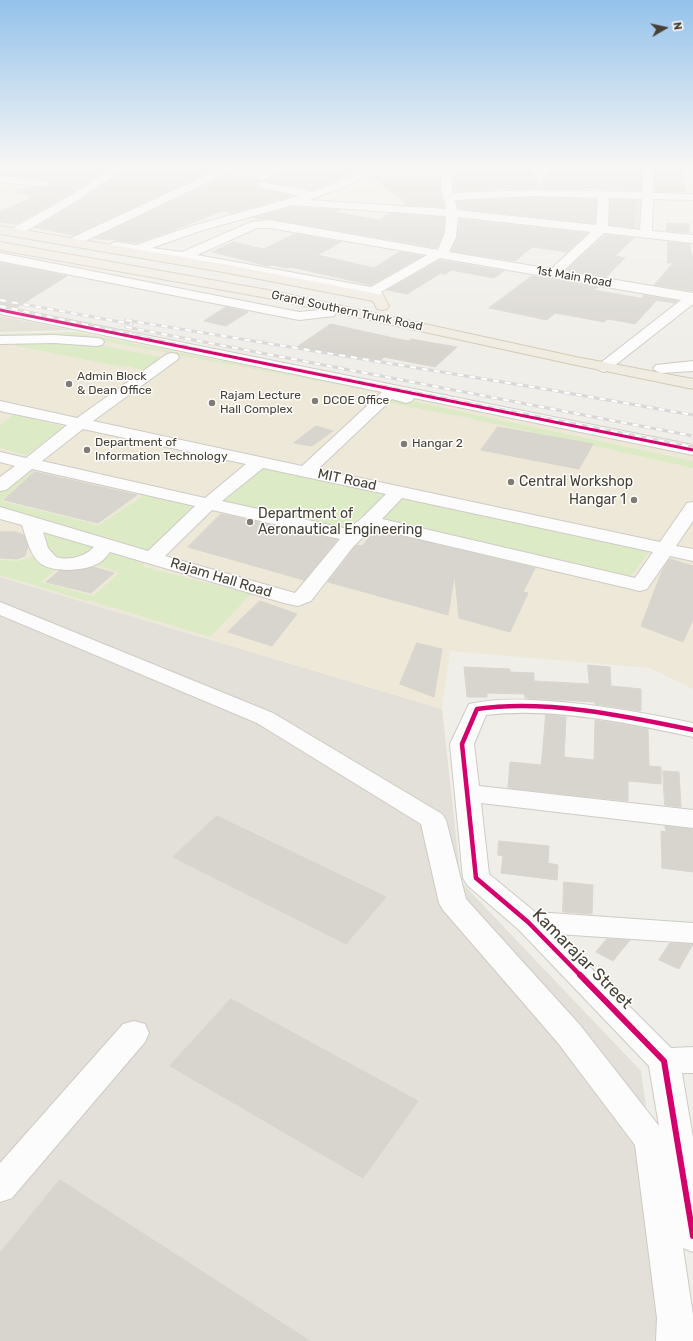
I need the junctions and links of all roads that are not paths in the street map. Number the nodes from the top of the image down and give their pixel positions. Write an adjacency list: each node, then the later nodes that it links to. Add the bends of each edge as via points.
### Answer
1 (14, 231): 21 (main road)
2 (22, 231): 13 (street)
3 (97, 231): 13 (street)
4 (186, 231): 15 (street)
5 (242, 231): 17 (street, 1st Main Road)
6 (305, 231): 19 (street, 1st Main Road)
7 (451, 231): 21 (street, via 451,237 440,253)
8 (599, 231): 19 (street)
9 (625, 231): 10 (street)
10 (646, 233): 12 (street)
11 (0, 237): 21 (main road, Grand Southern Trunk Road)
12 (693, 239)
13 (77, 240): 15 (street)
14 (0, 246): 23 (main road, Grand Southern Trunk Road)
15 (137, 250): 17 (street)
16 (0, 251): 24 (main road)
17 (183, 256): 21 (street)
18 (0, 257): 24 (street, via 299,316)
19 (554, 273): 20 (street, 1st Main Road)
20 (693, 297): 27 (street)
21 (378, 299): 27 (main road, Grand Southern Trunk Road)
22 (0, 310): 35 (street)
23 (346, 310): 24 (main road); 27 (main road, Grand Southern Trunk Road)
24 (329, 313)
25 (0, 340): 26 (street, via 54,338 90,341)
26 (172, 357): 32 (street); 34 (street)
27 (609, 363): 29 (main road, Grand Southern Trunk Road); 31 (main road, Grand Southern Trunk Road)
28 (693, 366): 29 (street)
29 (661, 368): 30 (main road, Grand Southern Trunk Road)
30 (693, 374)
31 (693, 384)
32 (389, 394): 37 (street); 40 (street)
33 (2, 408): 34 (street, MIT Road)
34 (79, 424): 38 (street, MIT Road); 39 (street)
35 (693, 450)
36 (0, 457): 39 (street)
37 (693, 458)
38 (259, 462): 40 (street, MIT Road); 43 (street)
39 (29, 464): 41 (street); 43 (street)
40 (306, 471): 42 (street, MIT Road)
41 (0, 486)
42 (399, 491): 47 (street, Rajam Hall Road); 50 (street, MIT Road)
43 (208, 504): 48 (street); 52 (street)
44 (693, 507): 50 (street)
45 (0, 513): 46 (street, Rajam Hall Road)
46 (30, 522): 49 (street, Rajam Hall Road); 49 (street, via 39,549 49,561 60,564 82,563 94,557)
47 (369, 522): 48 (street, Rajam Hall Road); 50 (street, via 640,585)
48 (352, 536): 52 (street, Rajam Hall Road, via 304,597 298,600)
49 (107, 544): 52 (street, Rajam Hall Road)
50 (664, 548): 51 (street, MIT Road)
51 (693, 555)
52 (152, 557)
53 (0, 608): 63 (street, via 265,718 433,820 453,903 569,1034 651,1141 675,1318)
54 (693, 730): 55 (street, Kamarajar Street, via 582,710 497,705 477,709 462,744)
55 (466, 793): 56 (street); 57 (street, Kamarajar Street, via 476,878)
56 (693, 819)
57 (528, 922): 58 (street); 60 (street, Kamarajar Street)
58 (693, 933)
59 (134, 1033): 61 (street)
60 (679, 1060): 62 (street, Kamarajar Street)
61 (0, 1187)
62 (693, 1236)
63 (675, 1341)

